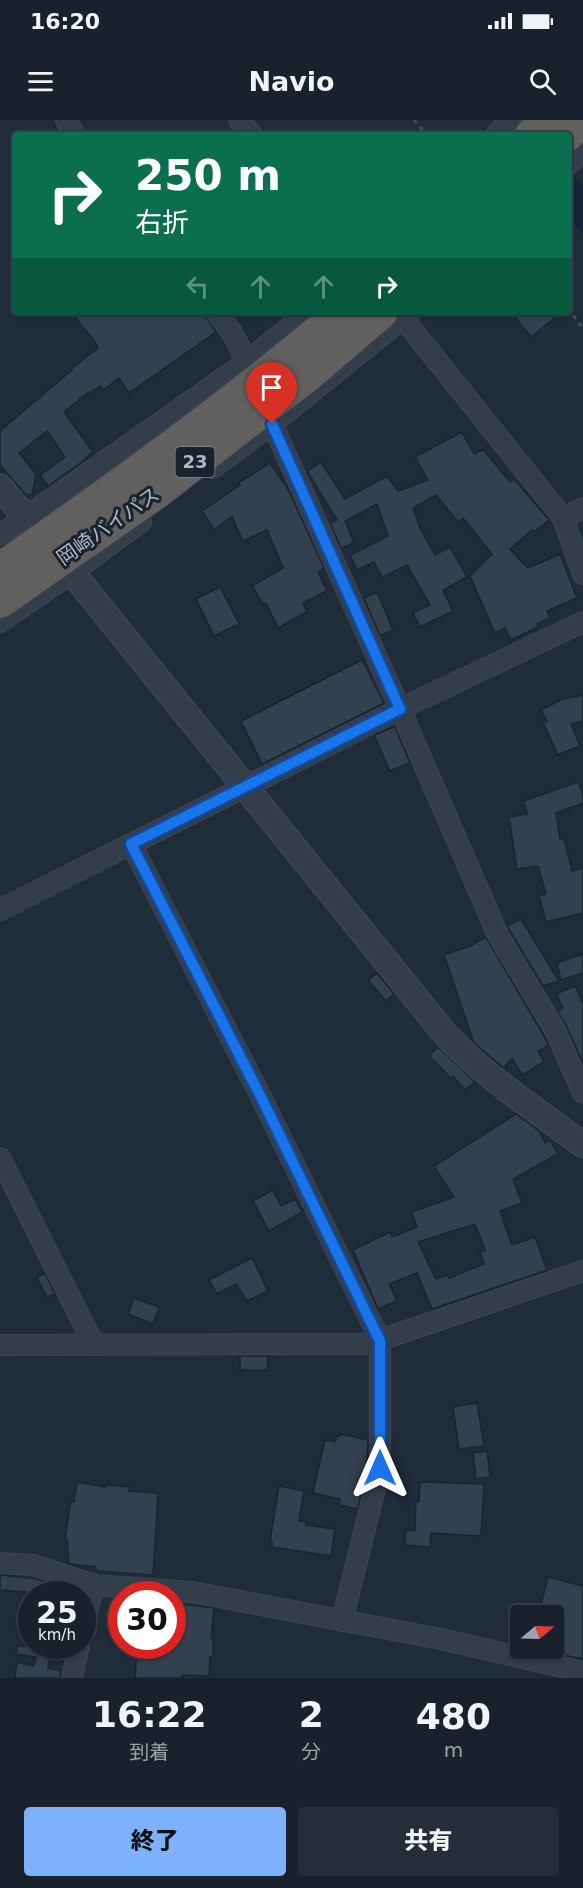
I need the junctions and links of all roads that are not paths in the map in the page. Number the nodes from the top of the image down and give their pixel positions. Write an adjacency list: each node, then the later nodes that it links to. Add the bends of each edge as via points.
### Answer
1 (239, 120): 5 (street)
2 (510, 120): 6 (street)
3 (546, 120): 7 (highway)
4 (582, 120): 8 (highway)
5 (249, 132)
6 (499, 132)
7 (534, 132)
8 (571, 132)
9 (583, 151): 10 (street)
10 (572, 161)
11 (218, 315): 17 (street, via 236,339)
12 (304, 315): 17 (street)
13 (338, 315): 24 (highway, 岡崎バイパス / 23, bridge, via 128,479)
14 (397, 315): 18 (street)
15 (397, 315): 27 (highway, 岡崎バイパス / 23, bridge, via 307,376 156,493)
16 (399, 315): 22 (street)
17 (245, 363): 18 (street); 21 (street)
18 (272, 424): 25 (street); 30 (street)
19 (0, 487): 21 (street)
20 (583, 508): 22 (street)
21 (27, 517): 23 (street); 25 (street)
22 (563, 519): 26 (street)
23 (0, 535)
24 (0, 569)
25 (72, 573): 28 (street); 31 (street)
26 (583, 574)
27 (0, 602)
28 (0, 622)
29 (583, 622): 30 (street)
30 (400, 709): 31 (street); 34 (street, via 498,935 555,1030)
31 (245, 787): 32 (street); 35 (street, via 459,1049)
32 (131, 844): 33 (street); 38 (street)
33 (0, 909)
34 (583, 1093)
35 (583, 1145)
36 (0, 1158): 40 (street)
37 (583, 1271): 38 (street)
38 (380, 1341): 40 (street); 44 (street, via 380,1468)
39 (0, 1345): 40 (street)
40 (94, 1345)
41 (0, 1563): 42 (street, via 33,1565)
42 (82, 1581)
43 (96, 1585): 44 (street, via 192,1592)
44 (342, 1621): 46 (street)
45 (76, 1659): 47 (street)
46 (583, 1672)
47 (72, 1678)

